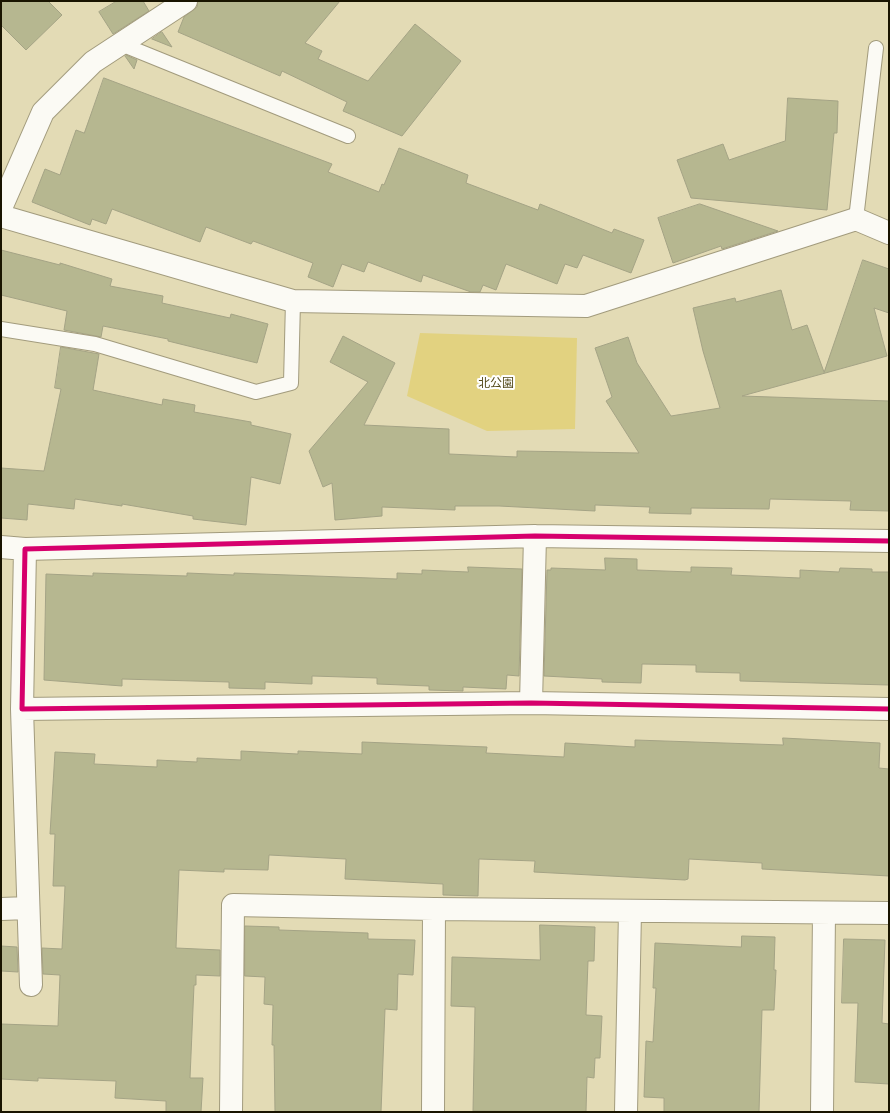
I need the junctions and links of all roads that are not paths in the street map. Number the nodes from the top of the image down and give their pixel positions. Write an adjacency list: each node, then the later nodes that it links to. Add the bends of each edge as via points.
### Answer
1 (186, 1): 2 (street)
2 (122, 44): 4 (lane); 5 (street, via 93,62 43,112)
3 (876, 48): 7 (lane)
4 (348, 136)
5 (1, 208)
6 (1, 216): 9 (street)
7 (856, 219): 8 (street); 9 (street, via 586,306)
8 (889, 233)
9 (293, 301): 10 (lane, via 291,383 256,392 95,344)
10 (1, 329)
11 (535, 536): 12 (street); 14 (street); 15 (street)
12 (889, 541)
13 (1, 547): 14 (street)
14 (25, 549): 16 (street)
15 (531, 704): 16 (street); 17 (street)
16 (22, 709): 18 (street)
17 (889, 709)
18 (28, 908): 19 (street); 24 (street)
19 (1, 909)
20 (434, 909): 21 (street); 25 (street, via 233,905); 26 (street)
21 (630, 911): 22 (street); 27 (street)
22 (824, 913): 23 (street); 28 (street)
23 (889, 914)
24 (31, 985)
25 (231, 1112)
26 (433, 1112)
27 (626, 1112)
28 (822, 1112)

